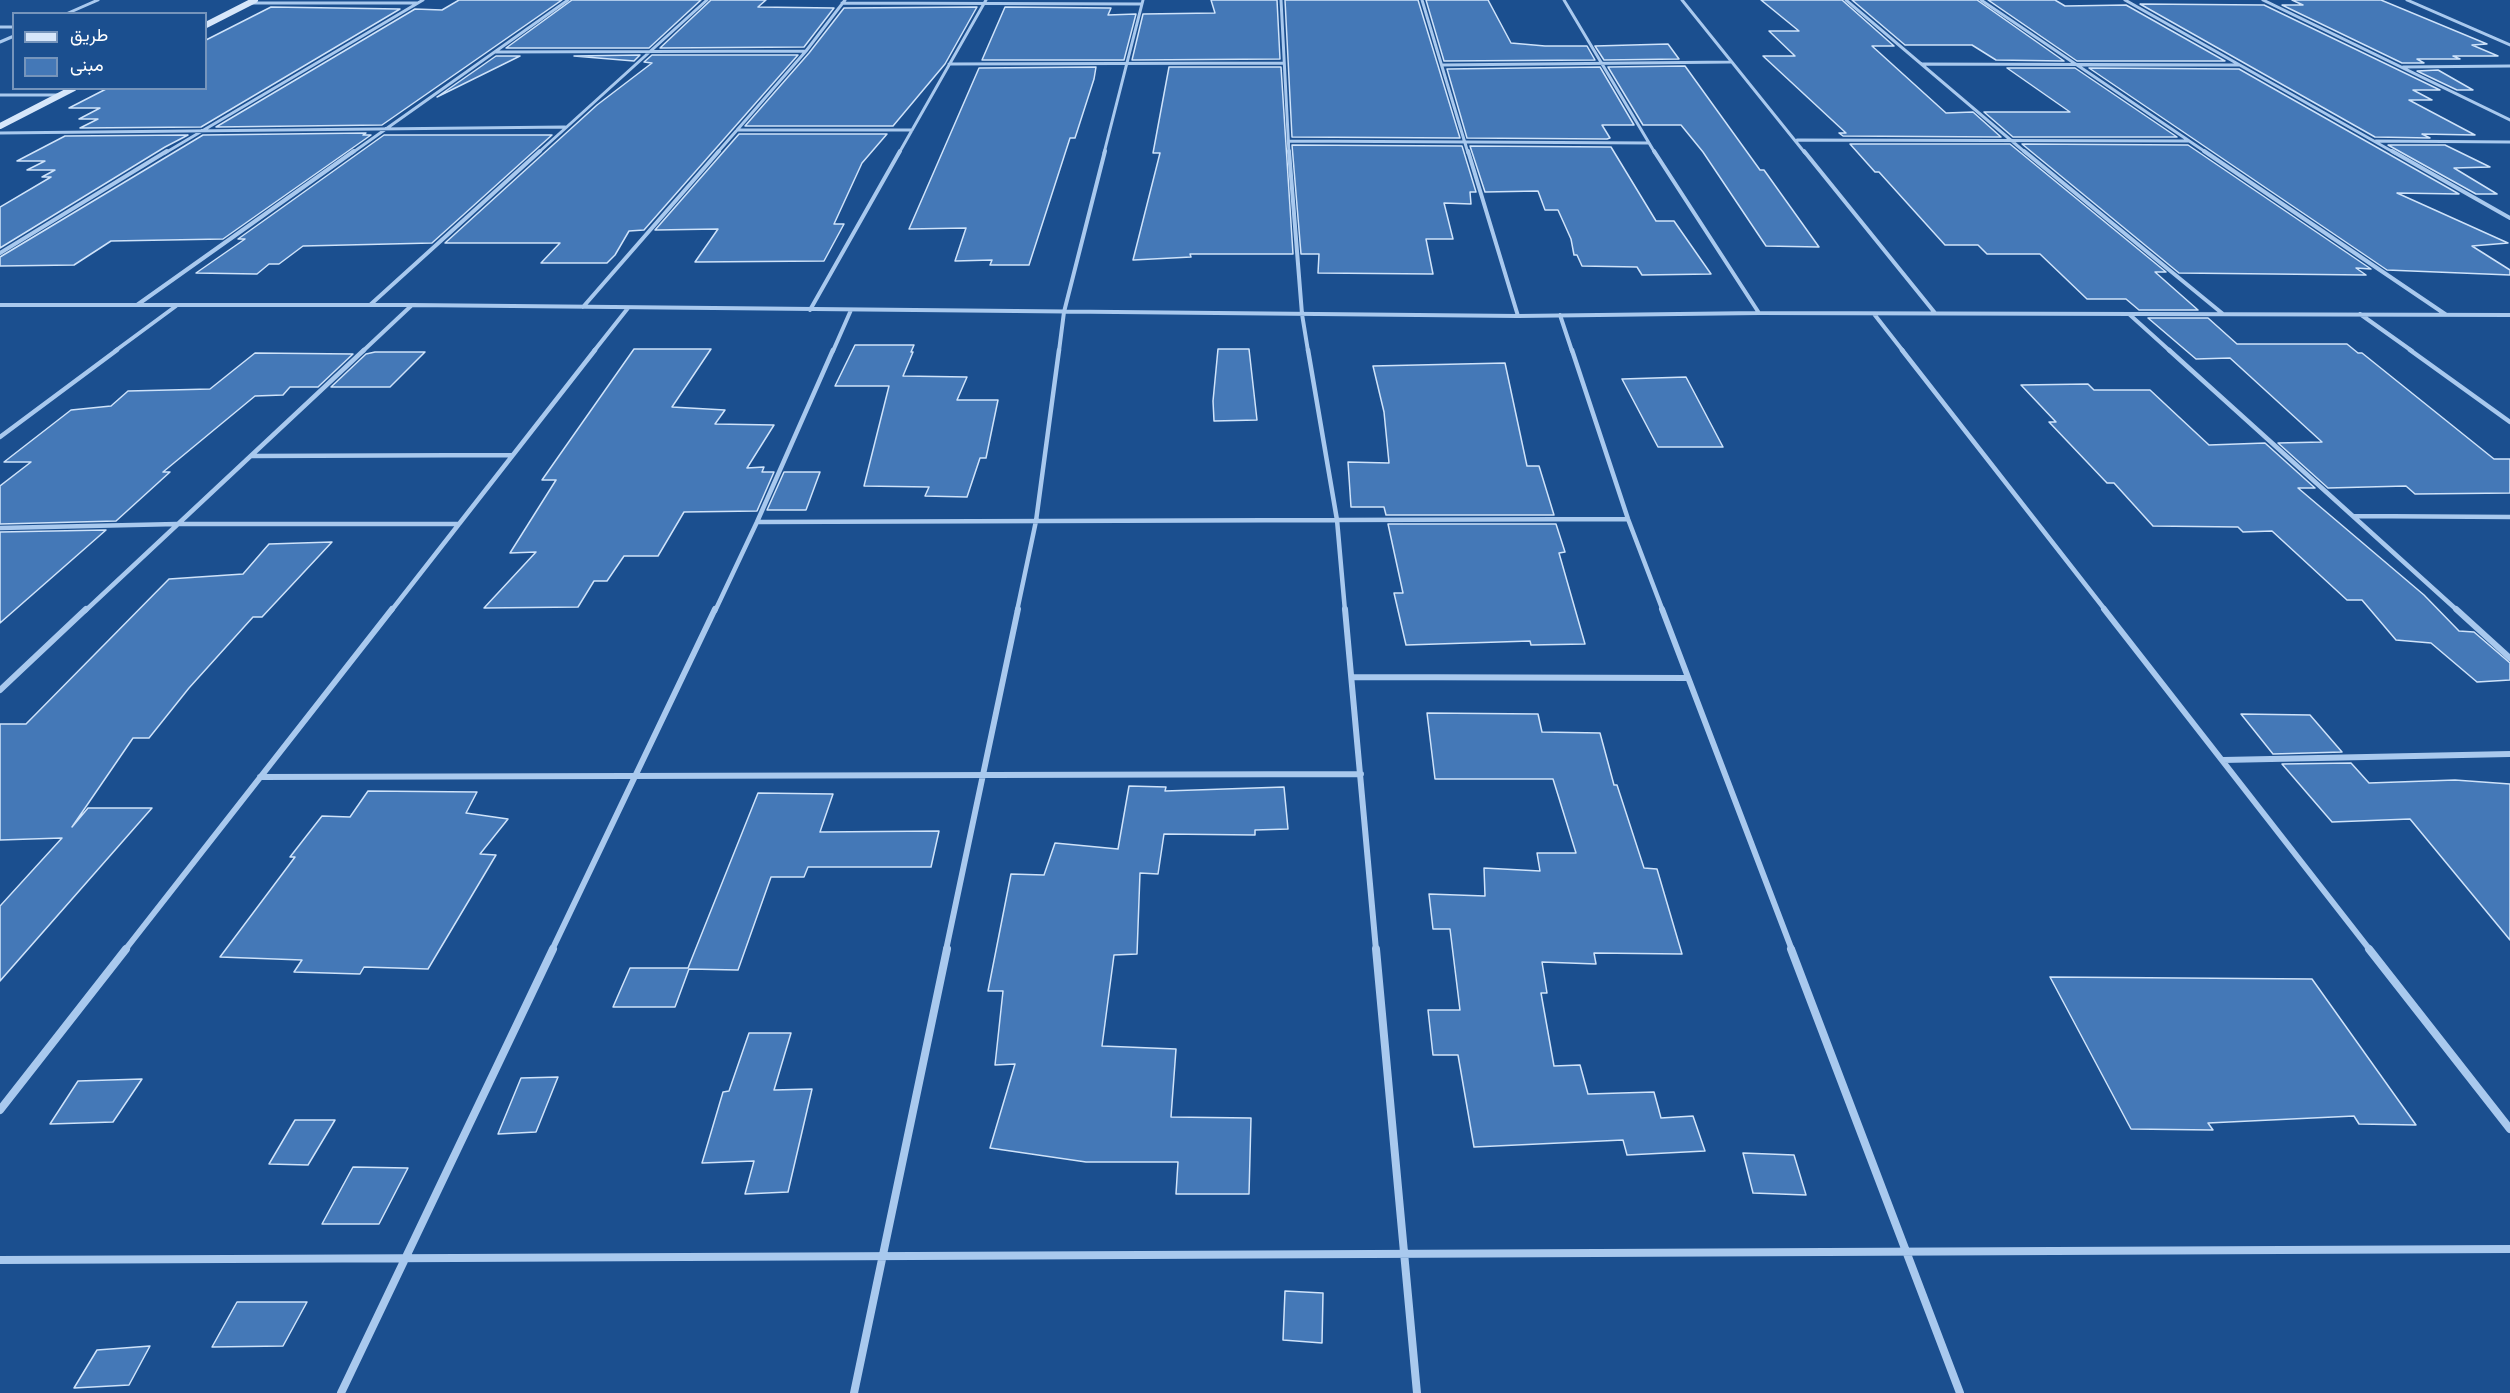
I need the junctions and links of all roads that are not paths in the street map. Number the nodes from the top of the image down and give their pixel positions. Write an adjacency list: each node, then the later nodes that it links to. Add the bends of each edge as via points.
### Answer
1 (98, 0): 20 (street)
2 (255, 0): 18 (street)
3 (423, 0): 19 (street)
4 (568, 0): 25 (street)
5 (706, 0): 23 (street)
6 (1281, 0): 28 (street)
7 (1422, 0): 33 (street)
8 (1564, 0): 26 (street)
9 (1682, 0): 27 (street)
10 (1846, 0): 31 (street)
11 (1981, 0): 32 (street)
12 (2125, 0): 34 (street)
13 (2263, 0): 36 (street)
14 (2407, 0): 22 (street)
15 (844, 2): 16 (street); 24 (street)
16 (985, 2): 17 (street); 29 (street)
17 (1142, 2): 30 (street)
18 (248, 3): 19 (street); 21 (street)
19 (418, 3): 47 (street)
20 (71, 12)
21 (207, 24)
22 (2510, 45)
23 (649, 51): 24 (street); 25 (street); 42 (street)
24 (806, 51): 44 (street)
25 (495, 52): 43 (street)
26 (1600, 62): 27 (street); 33 (street); 55 (street)
27 (1731, 62): 48 (street)
28 (1283, 63): 30 (street); 49 (street)
29 (949, 64): 30 (street); 45 (street)
30 (1126, 64): 67 (street)
31 (1922, 64): 32 (street); 53 (street)
32 (2075, 64): 34 (street); 51 (street)
33 (1443, 65): 50 (street)
34 (2241, 65): 52 (street)
35 (2510, 66): 36 (street)
36 (2399, 67): 40 (street)
37 (70, 90): 39 (street)
38 (0, 95): 39 (street)
39 (59, 95): 41 (street)
40 (2510, 120)
41 (0, 126)
42 (565, 127): 43 (street); 61 (street)
43 (382, 130): 47 (street); 59 (street)
44 (737, 130): 45 (street); 63 (street)
45 (912, 130): 65 (street)
46 (0, 133): 47 (street)
47 (197, 133): 57 (street)
48 (1797, 140): 53 (street); 69 (street)
49 (1289, 141): 50 (street); 70 (street)
50 (1464, 141): 55 (street); 77 (street)
51 (2189, 141): 53 (street); 78 (street)
52 (2373, 141): 54 (street); 56 (street)
53 (2013, 142): 75 (street)
54 (2510, 142)
55 (1649, 143): 68 (street)
56 (2510, 218)
57 (0, 253)
58 (0, 305): 59 (street)
59 (137, 305): 60 (street)
60 (177, 305): 61 (street); 80 (street)
61 (369, 305): 62 (street)
62 (412, 305): 63 (street); 82 (street)
63 (583, 307): 64 (street)
64 (628, 308): 65 (street); 81 (street)
65 (810, 310): 66 (street)
66 (851, 310): 67 (street); 88 (street)
67 (1064, 312): 70 (street); 87 (street)
68 (1759, 313): 71 (street); 74 (street)
69 (1935, 313): 71 (street); 72 (street)
70 (1302, 314): 77 (street); 86 (street)
71 (1874, 314): 97 (street)
72 (2129, 314): 75 (street); 83 (street)
73 (2360, 314): 75 (street); 78 (street); 79 (street)
74 (1560, 315): 77 (street); 85 (street)
75 (2223, 315)
76 (2510, 315): 78 (street)
77 (1518, 316)
78 (2447, 316)
79 (2510, 422)
80 (0, 436)
81 (513, 455): 82 (street); 90 (street)
82 (252, 456): 89 (street)
83 (2352, 516): 84 (street); 92 (street)
84 (2510, 517)
85 (1628, 519): 86 (street); 94 (street)
86 (1337, 520): 87 (street); 93 (street)
87 (1036, 521): 88 (street); 99 (street)
88 (757, 522): 100 (street)
89 (177, 524): 90 (street); 91 (street); 95 (street)
90 (459, 524): 101 (street)
91 (0, 528)
92 (2510, 658)
93 (1352, 677): 94 (street); 98 (street)
94 (1688, 678): 105 (street)
95 (0, 690)
96 (2510, 754): 97 (street)
97 (2223, 760): 103 (street)
98 (1360, 774): 99 (street); 106 (street)
99 (983, 775): 100 (street); 107 (street)
100 (636, 776): 101 (street); 108 (street)
101 (260, 777): 102 (street)
102 (0, 1110)
103 (2510, 1129)
104 (2510, 1249): 105 (street)
105 (1906, 1252): 106 (street); 113 (street)
106 (1405, 1253): 107 (street); 112 (street)
107 (883, 1256): 108 (street); 111 (street)
108 (406, 1258): 109 (street); 110 (street)
109 (0, 1260)
110 (341, 1393)
111 (854, 1393)
112 (1417, 1393)
113 (1960, 1393)

